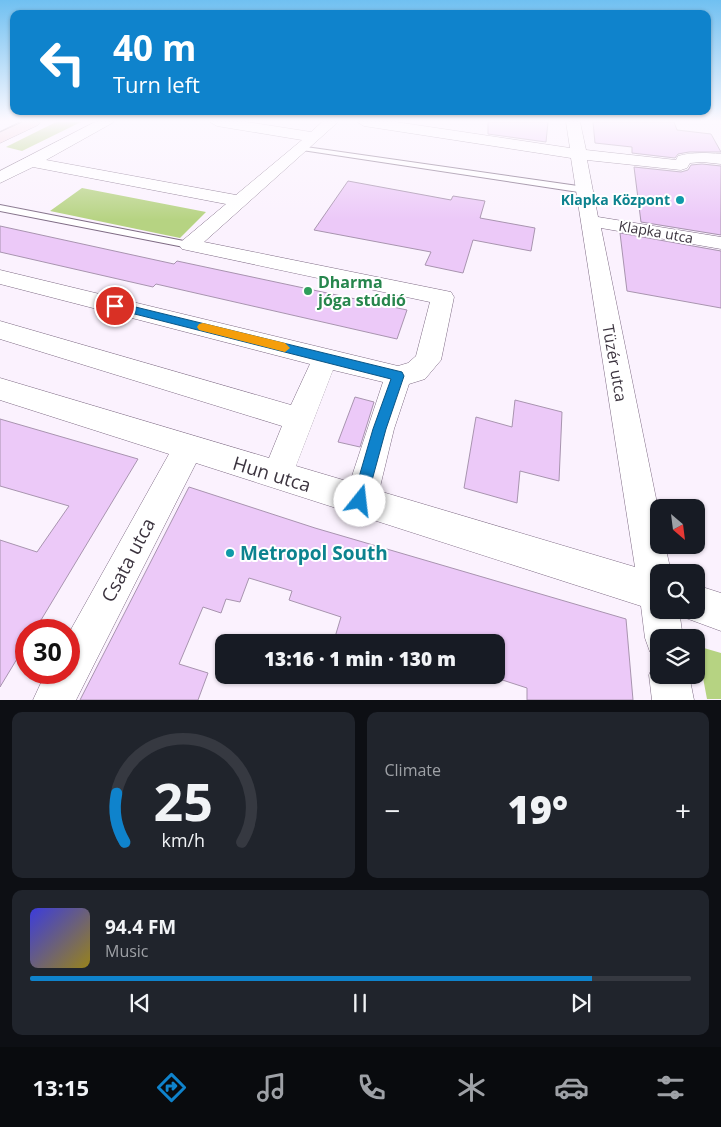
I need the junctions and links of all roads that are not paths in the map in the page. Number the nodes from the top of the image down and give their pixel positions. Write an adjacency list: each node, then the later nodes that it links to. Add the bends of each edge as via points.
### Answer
1 (578, 154): 9 (street, Tüzér utca)
2 (45, 155): 7 (street)
3 (293, 155): 10 (street)
4 (381, 155): 9 (lane)
5 (584, 155): 6 (street, via 681,165 684,159)
6 (721, 159)
7 (31, 162): 8 (street); 10 (street)
8 (0, 178)
9 (585, 190): 12 (street, Tüzér utca)
10 (240, 201): 14 (street)
11 (0, 208): 14 (lane)
12 (591, 221): 13 (street, Klapka utca); 24 (street, Tüzér utca, via 606,321)
13 (721, 243)
14 (189, 246): 18 (street, via 444,297 428,360 416,372)
15 (0, 277): 17 (street)
16 (0, 330): 20 (street)
17 (325, 358): 18 (street); 20 (street)
18 (398, 376): 23 (street)
19 (0, 389): 21 (street, Hun utca)
20 (299, 418): 22 (street)
21 (188, 448): 22 (street, Hun utca); 28 (street, Csata utca)
22 (277, 474): 23 (street, Hun utca)
23 (360, 501): 25 (street, Hun utca)
24 (652, 564)
25 (650, 597)
26 (705, 607): 27 (street)
27 (721, 612)
28 (80, 651)
29 (63, 684): 31 (street, Csata utca)
30 (670, 684): 32 (street)
31 (54, 700)
32 (673, 700)

